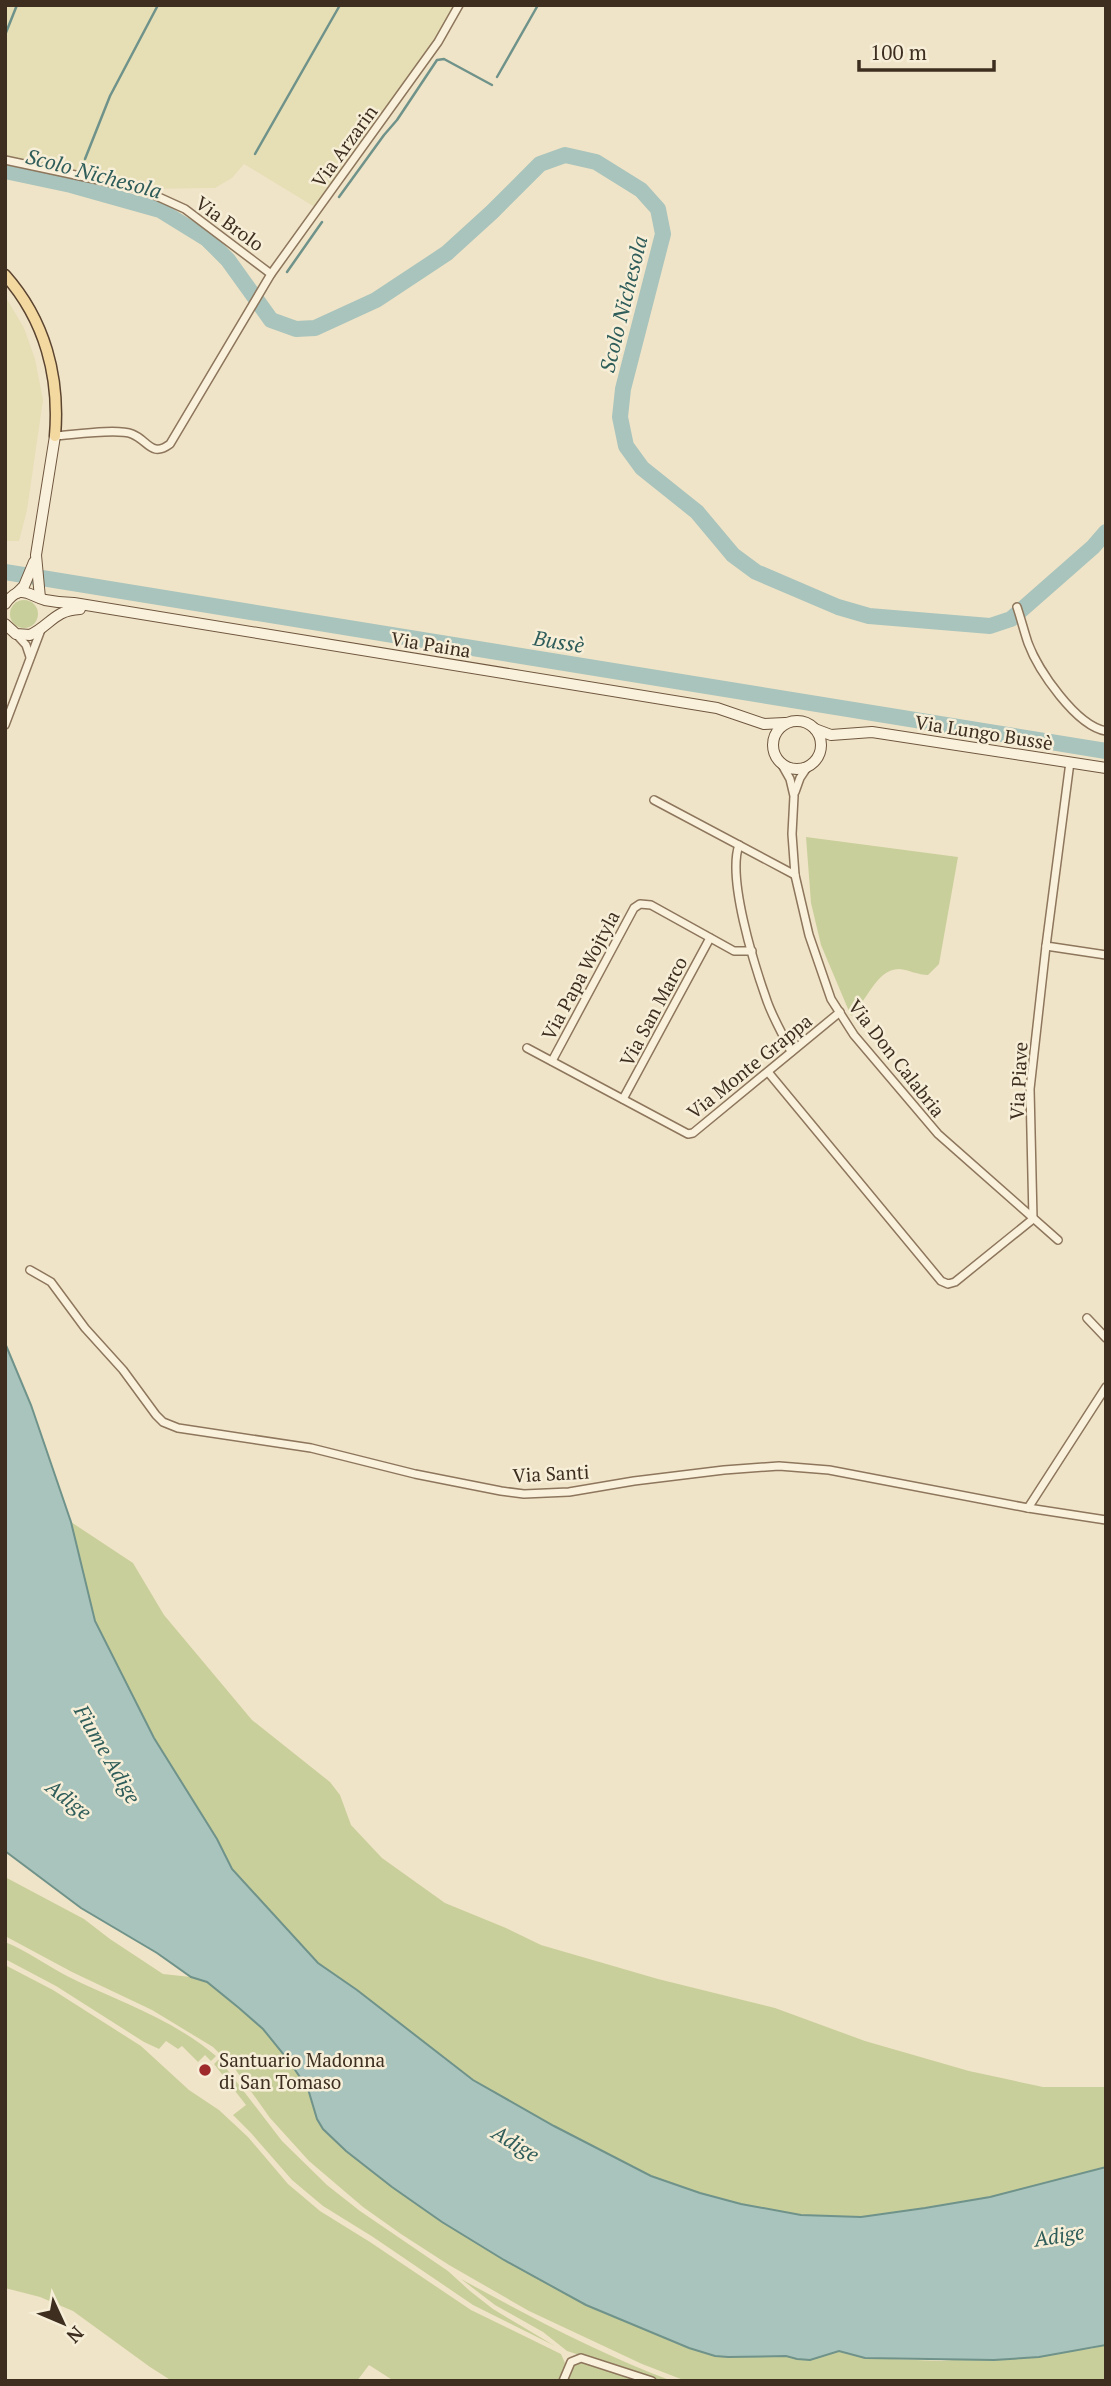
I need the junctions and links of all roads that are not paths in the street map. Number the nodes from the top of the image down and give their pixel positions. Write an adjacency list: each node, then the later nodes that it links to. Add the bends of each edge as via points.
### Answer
1 (459, 5): 3 (street, Via Arzarin, via 438,42)
2 (5, 160): 3 (street, Via Brolo, via 163,199 186,209)
3 (271, 274): 5 (street, Via Arzarin, via 179,431 163,449 150,447 132,433)
4 (5, 275): 5 (main road, via 29,308 46,346 55,379)
5 (55, 436): 6 (main road)
6 (36, 555): 7 (main road); 8 (main road)
7 (16, 591): 8 (main road); 9 (main road)
8 (40, 596): 11 (main road); 13 (main road, via 46,611)
9 (5, 604)
10 (1017, 607): 20 (street, via 1029,646 1046,676 1076,714)
11 (116, 611): 13 (main road, via 70,610); 16 (main road, Via Paina, via 717,708)
12 (5, 624): 14 (main road)
13 (42, 626): 14 (main road, via 30,635); 15 (street)
14 (16, 634): 15 (street)
15 (30, 658): 18 (street)
16 (739, 716): 17 (main road, Via Paina, via 770,725); 22 (main road, Via Paina)
17 (785, 723): 19 (main road, via 801,721); 22 (main road)
18 (5, 725)
19 (815, 729): 21 (main road, Via Lungo Bussè, via 827,734); 23 (main road, via 821,739)
20 (1106, 731)
21 (857, 733): 23 (main road, Via Lungo Bussè, via 831,742); 24 (main road, Via Lungo Bussè)
22 (773, 743): 25 (main road)
23 (820, 752): 26 (main road)
24 (1070, 762): 27 (main road, Via Lungo Bussè); 33 (street, Via Piave)
25 (781, 763): 26 (main road, via 794,769); 28 (street, Via Don Calabria)
26 (808, 766): 28 (street, Via Don Calabria)
27 (1106, 768)
28 (794, 796): 31 (street, Via Don Calabria)
29 (654, 800): 30 (street)
30 (739, 845): 31 (street); 34 (street, via 737,874)
31 (795, 875): 36 (street, Via Don Calabria, via 809,934 831,999)
32 (710, 938): 34 (street, Via Papa Wojtyla, via 734,951); 39 (street, Via Papa Wojtyla, via 651,905 640,904); 41 (street, Via San Marco)
33 (1046, 946): 35 (street); 42 (street, Via Piave, via 1030,1089)
34 (752, 951): 38 (street, via 766,1000)
35 (1106, 955)
36 (840, 1012): 38 (street, Via Monte Grappa); 42 (street, Via Don Calabria, via 937,1134)
37 (527, 1048): 39 (street, Via Monte Grappa)
38 (792, 1052): 40 (street, Via Monte Grappa)
39 (552, 1061): 41 (street, Via Monte Grappa)
40 (768, 1072): 41 (street, Via Monte Grappa, via 688,1134); 42 (street, via 941,1281 956,1282)
41 (623, 1099)
42 (1033, 1219): 43 (street, Via Don Calabria)
43 (1058, 1240)
44 (30, 1270): 48 (street, Via Santi, via 51,1282 156,1415 178,1428 311,1448 501,1492 569,1492 779,1466 829,1470)
45 (1087, 1318): 46 (street)
46 (1106, 1338)
47 (1106, 1387): 48 (street)
48 (1027, 1508): 49 (street, Via Santi)
49 (1106, 1520)
50 (563, 2381): 51 (street, via 571,2362 581,2358)
51 (653, 2381)

